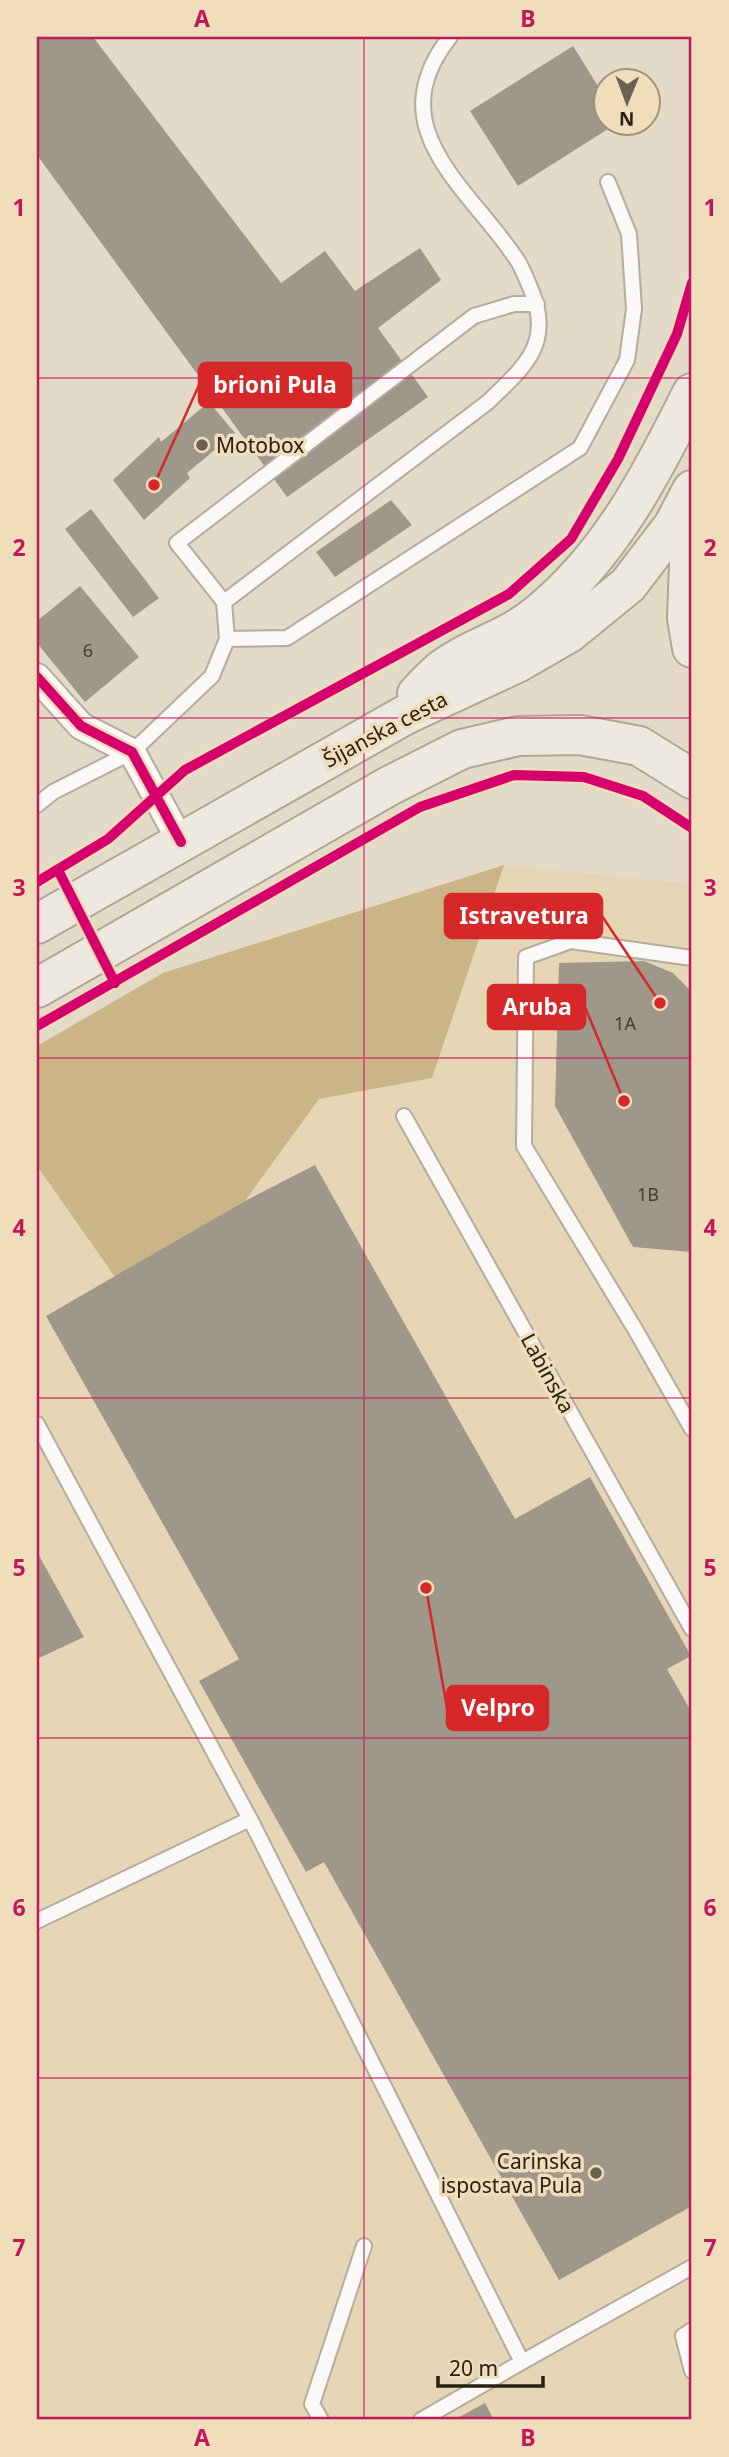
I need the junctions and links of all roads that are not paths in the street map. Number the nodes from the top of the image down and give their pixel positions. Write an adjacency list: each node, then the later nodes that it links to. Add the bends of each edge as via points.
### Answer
1 (450, 37): 3 (lane, via 437,53 422,96 426,130 439,161 520,264)
2 (608, 182): 8 (lane, via 629,234 634,309 627,360 580,448 287,638)
3 (537, 304): 7 (lane, via 540,328 532,353 503,388); 7 (lane, via 513,304 474,316 177,543)
4 (692, 393): 11 (main road, via 631,508 589,566 536,616 441,671 416,695)
5 (692, 490): 11 (main road, Šijanska cesta, via 673,526 628,585 569,633 517,663)
6 (692, 527): 9 (main road, via 687,618)
7 (223, 602): 8 (lane)
8 (227, 639): 12 (lane, via 212,676)
9 (692, 648)
10 (37, 677): 12 (street, via 81,726)
11 (405, 715): 15 (main road, Šijanska cesta)
12 (132, 752): 14 (lane, via 53,792); 15 (street)
13 (692, 779): 18 (main road, via 639,746 580,735 517,736 461,749 388,786)
14 (37, 806)
15 (181, 842): 16 (main road, Šijanska cesta)
16 (37, 924)
17 (692, 958): 21 (lane, via 570,941 526,957 524,1146)
18 (37, 988)
19 (404, 1116): 22 (lane, Labinska)
20 (37, 1424): 23 (lane)
21 (692, 1429)
22 (692, 1629)
23 (250, 1819): 24 (lane); 28 (lane)
24 (37, 1921)
25 (364, 2246): 30 (lane, via 312,2404)
26 (692, 2267): 28 (lane)
27 (692, 2330): 29 (lane, via 683,2336)
28 (522, 2362): 31 (lane)
29 (692, 2371)
30 (321, 2420)
31 (421, 2420)

